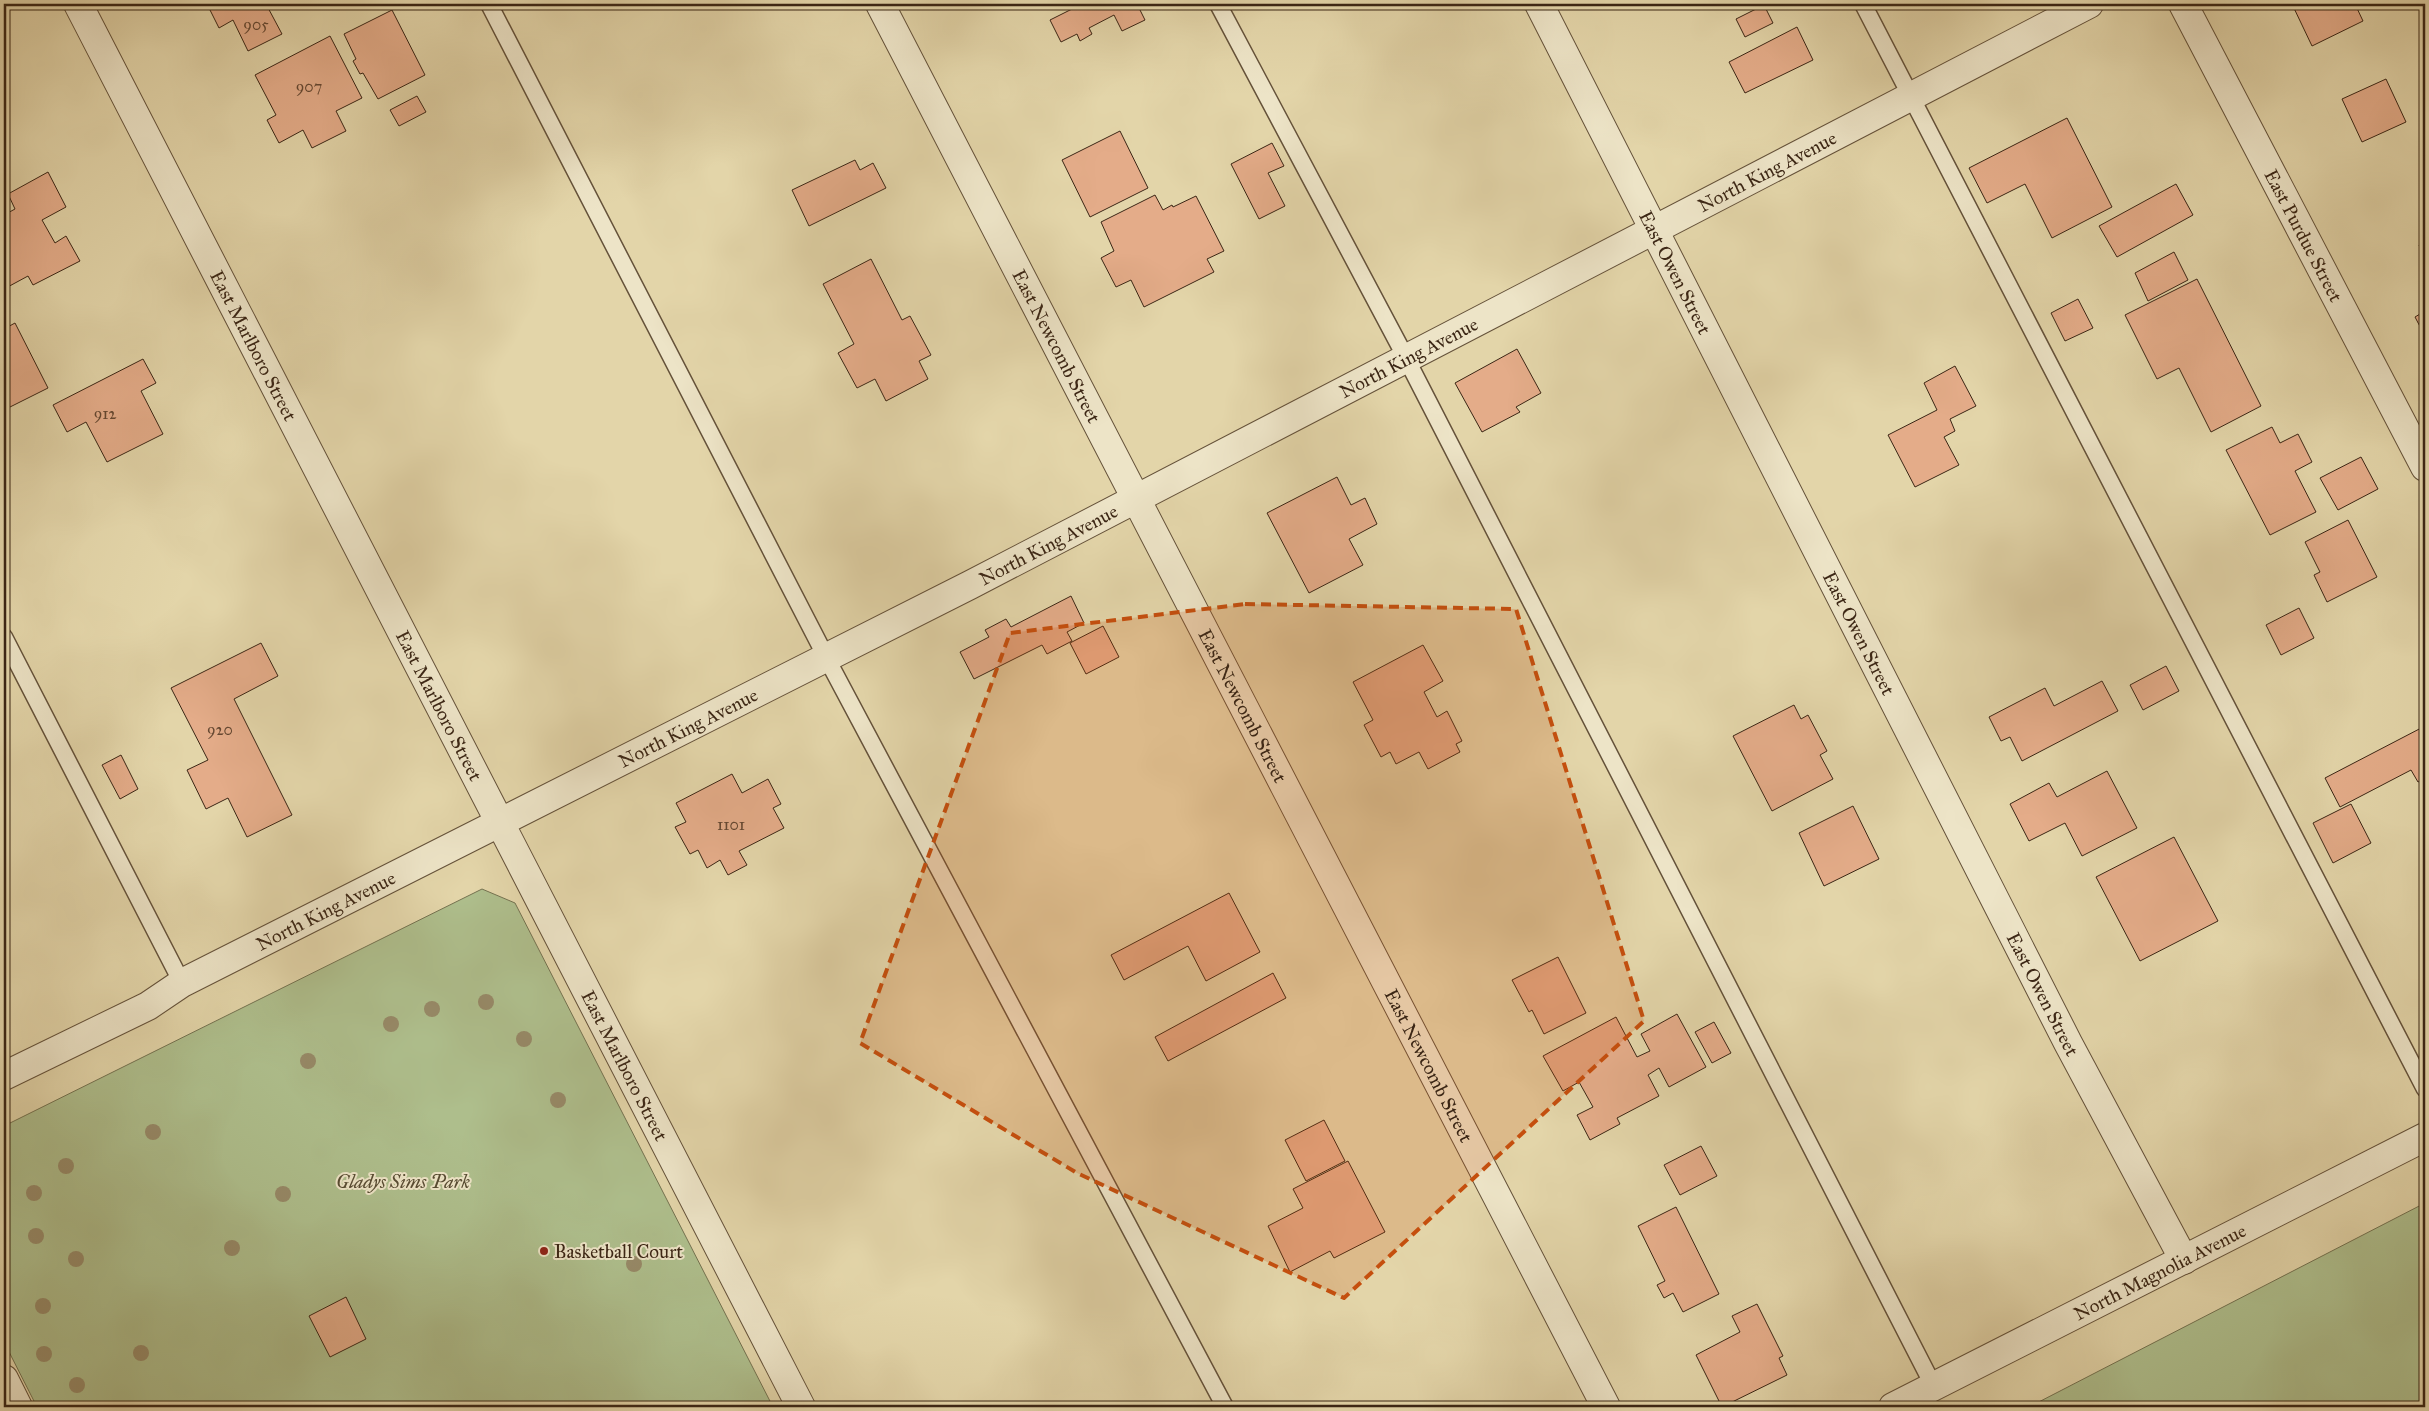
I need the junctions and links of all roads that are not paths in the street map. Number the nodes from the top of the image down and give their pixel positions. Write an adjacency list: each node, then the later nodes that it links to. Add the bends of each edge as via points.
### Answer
1 (78, 4): 16 (street, East Marlboro Street)
2 (489, 4): 15 (lane)
3 (880, 4): 13 (street, East Newcomb Street)
4 (1218, 4): 11 (lane)
5 (1539, 4): 10 (street, East Owen Street)
6 (1863, 4): 9 (lane)
7 (2089, 4): 9 (street, North King Avenue)
8 (2183, 4): 12 (street, East Purdue Street)
9 (1911, 97): 10 (street, North King Avenue); 19 (lane)
10 (1654, 231): 11 (street, North King Avenue); 21 (street, East Owen Street, via 2068,1043)
11 (1406, 358): 13 (street, North King Avenue); 23 (lane)
12 (2425, 467)
13 (1134, 498): 15 (street, North King Avenue); 27 (street, East Newcomb Street)
14 (4, 637): 17 (lane)
15 (826, 657): 16 (street, North King Avenue); 26 (lane)
16 (499, 821): 17 (street, North King Avenue); 25 (street, East Marlboro Street)
17 (182, 983): 18 (street, North King Avenue, via 148,1006)
18 (4, 1076)
19 (2425, 1089)
20 (2425, 1137): 21 (street, North Magnolia Avenue)
21 (2184, 1260): 23 (street, North Magnolia Avenue)
22 (4, 1379): 24 (street)
23 (1934, 1387): 28 (street, North Magnolia Avenue)
24 (18, 1407)
25 (801, 1407)
26 (1225, 1407)
27 (1606, 1407)
28 (1893, 1407)

